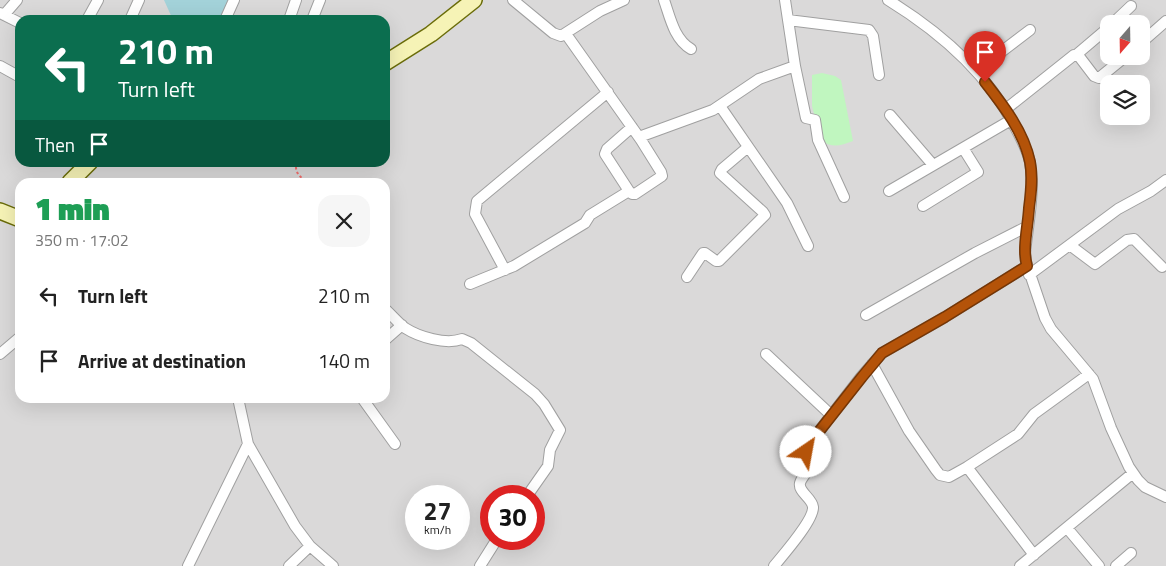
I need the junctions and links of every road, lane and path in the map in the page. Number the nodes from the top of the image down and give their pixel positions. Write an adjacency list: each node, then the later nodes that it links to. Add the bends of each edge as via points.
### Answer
1 (17, 0): 14 (street)
2 (98, 0): 15 (street)
3 (139, 0): 16 (street)
4 (234, 0): 17 (street)
5 (296, 0): 18 (street)
6 (320, 0): 19 (street)
7 (474, 0): 30 (street, via 431,34)
8 (513, 0): 25 (street, via 553,33)
9 (624, 0): 25 (street, via 600,11)
10 (664, 0): 28 (street, via 679,39)
11 (785, 0): 22 (street)
12 (888, 0): 34 (street, via 930,27)
13 (1132, 6): 20 (street)
14 (2, 14): 21 (street)
15 (90, 15)
16 (132, 15)
17 (228, 15)
18 (291, 15)
19 (314, 15)
20 (1122, 15)
21 (15, 20)
22 (788, 20): 33 (street); 36 (street, via 869,30 873,36)
23 (1166, 20): 27 (street)
24 (1030, 30): 34 (street)
25 (566, 34): 37 (street)
26 (1100, 34): 29 (street)
27 (1150, 35)
28 (691, 49)
29 (1076, 54): 31 (street, via 1099,78); 39 (street)
30 (390, 60)
31 (1115, 65)
32 (0, 66): 35 (street)
33 (795, 66): 38 (street, via 759,79); 54 (street, via 806,118 815,120 818,140)
34 (976, 72): 39 (street)
35 (15, 74)
36 (879, 74)
37 (608, 92): 42 (street); 62 (street, via 477,201 475,214)
38 (720, 106): 43 (street); 44 (street)
39 (1006, 109): 41 (street)
40 (890, 115): 46 (street)
41 (1012, 120): 45 (street); 58 (street, via 1030,162)
42 (632, 127): 43 (street); 52 (street, via 605,154)
43 (639, 137): 52 (street, via 662,174 635,194)
44 (748, 148): 59 (street, via 787,203); 64 (street, via 720,173 764,215 719,261 703,253)
45 (963, 148): 46 (street); 55 (street, via 978,172)
46 (933, 165): 53 (street)
47 (85, 167): 49 (street)
48 (296, 167): 50 (path)
49 (74, 178)
50 (302, 178)
51 (1166, 180): 60 (street, via 1151,192 1118,209)
52 (629, 191): 62 (street, via 590,215 585,223)
53 (889, 191)
54 (844, 197)
55 (923, 206)
56 (0, 211): 57 (street)
57 (15, 217)
58 (1028, 226): 63 (street, via 1025,253); 67 (street)
59 (808, 246)
60 (1071, 246): 61 (street, via 1095,264 1134,238); 63 (street)
61 (1162, 267)
62 (505, 270): 65 (street)
63 (1028, 271): 73 (street, via 891,347); 74 (street, via 1051,329)
64 (687, 277)
65 (470, 284)
66 (390, 314): 68 (street)
67 (866, 315)
68 (402, 325): 69 (street); 82 (street, via 441,341 466,340 544,404 560,430 550,450 548,466)
69 (390, 336)
70 (15, 341): 71 (street)
71 (0, 354)
72 (766, 354): 77 (street)
73 (872, 364): 77 (street); 80 (street, via 909,431 940,475 949,477)
74 (1089, 374): 80 (street, via 1034,414 1018,434); 81 (street)
75 (239, 403): 78 (street)
76 (366, 403): 79 (street)
77 (831, 415): 93 (street, via 806,448 812,463 800,487 812,504 812,513)
78 (248, 444): 85 (street); 89 (street)
79 (395, 444)
80 (967, 467): 88 (street)
81 (1133, 473): 83 (street, via 1145,487); 84 (street)
82 (535, 485)
83 (1166, 497)
84 (1067, 528): 88 (street); 95 (street)
85 (310, 546): 90 (street); 91 (street)
86 (491, 550): 92 (street)
87 (1131, 553): 96 (street)
88 (1034, 555): 94 (street)
89 (188, 566)
90 (289, 566)
91 (333, 566)
92 (480, 566)
93 (774, 566)
94 (1020, 566)
95 (1099, 566)
96 (1116, 566)

